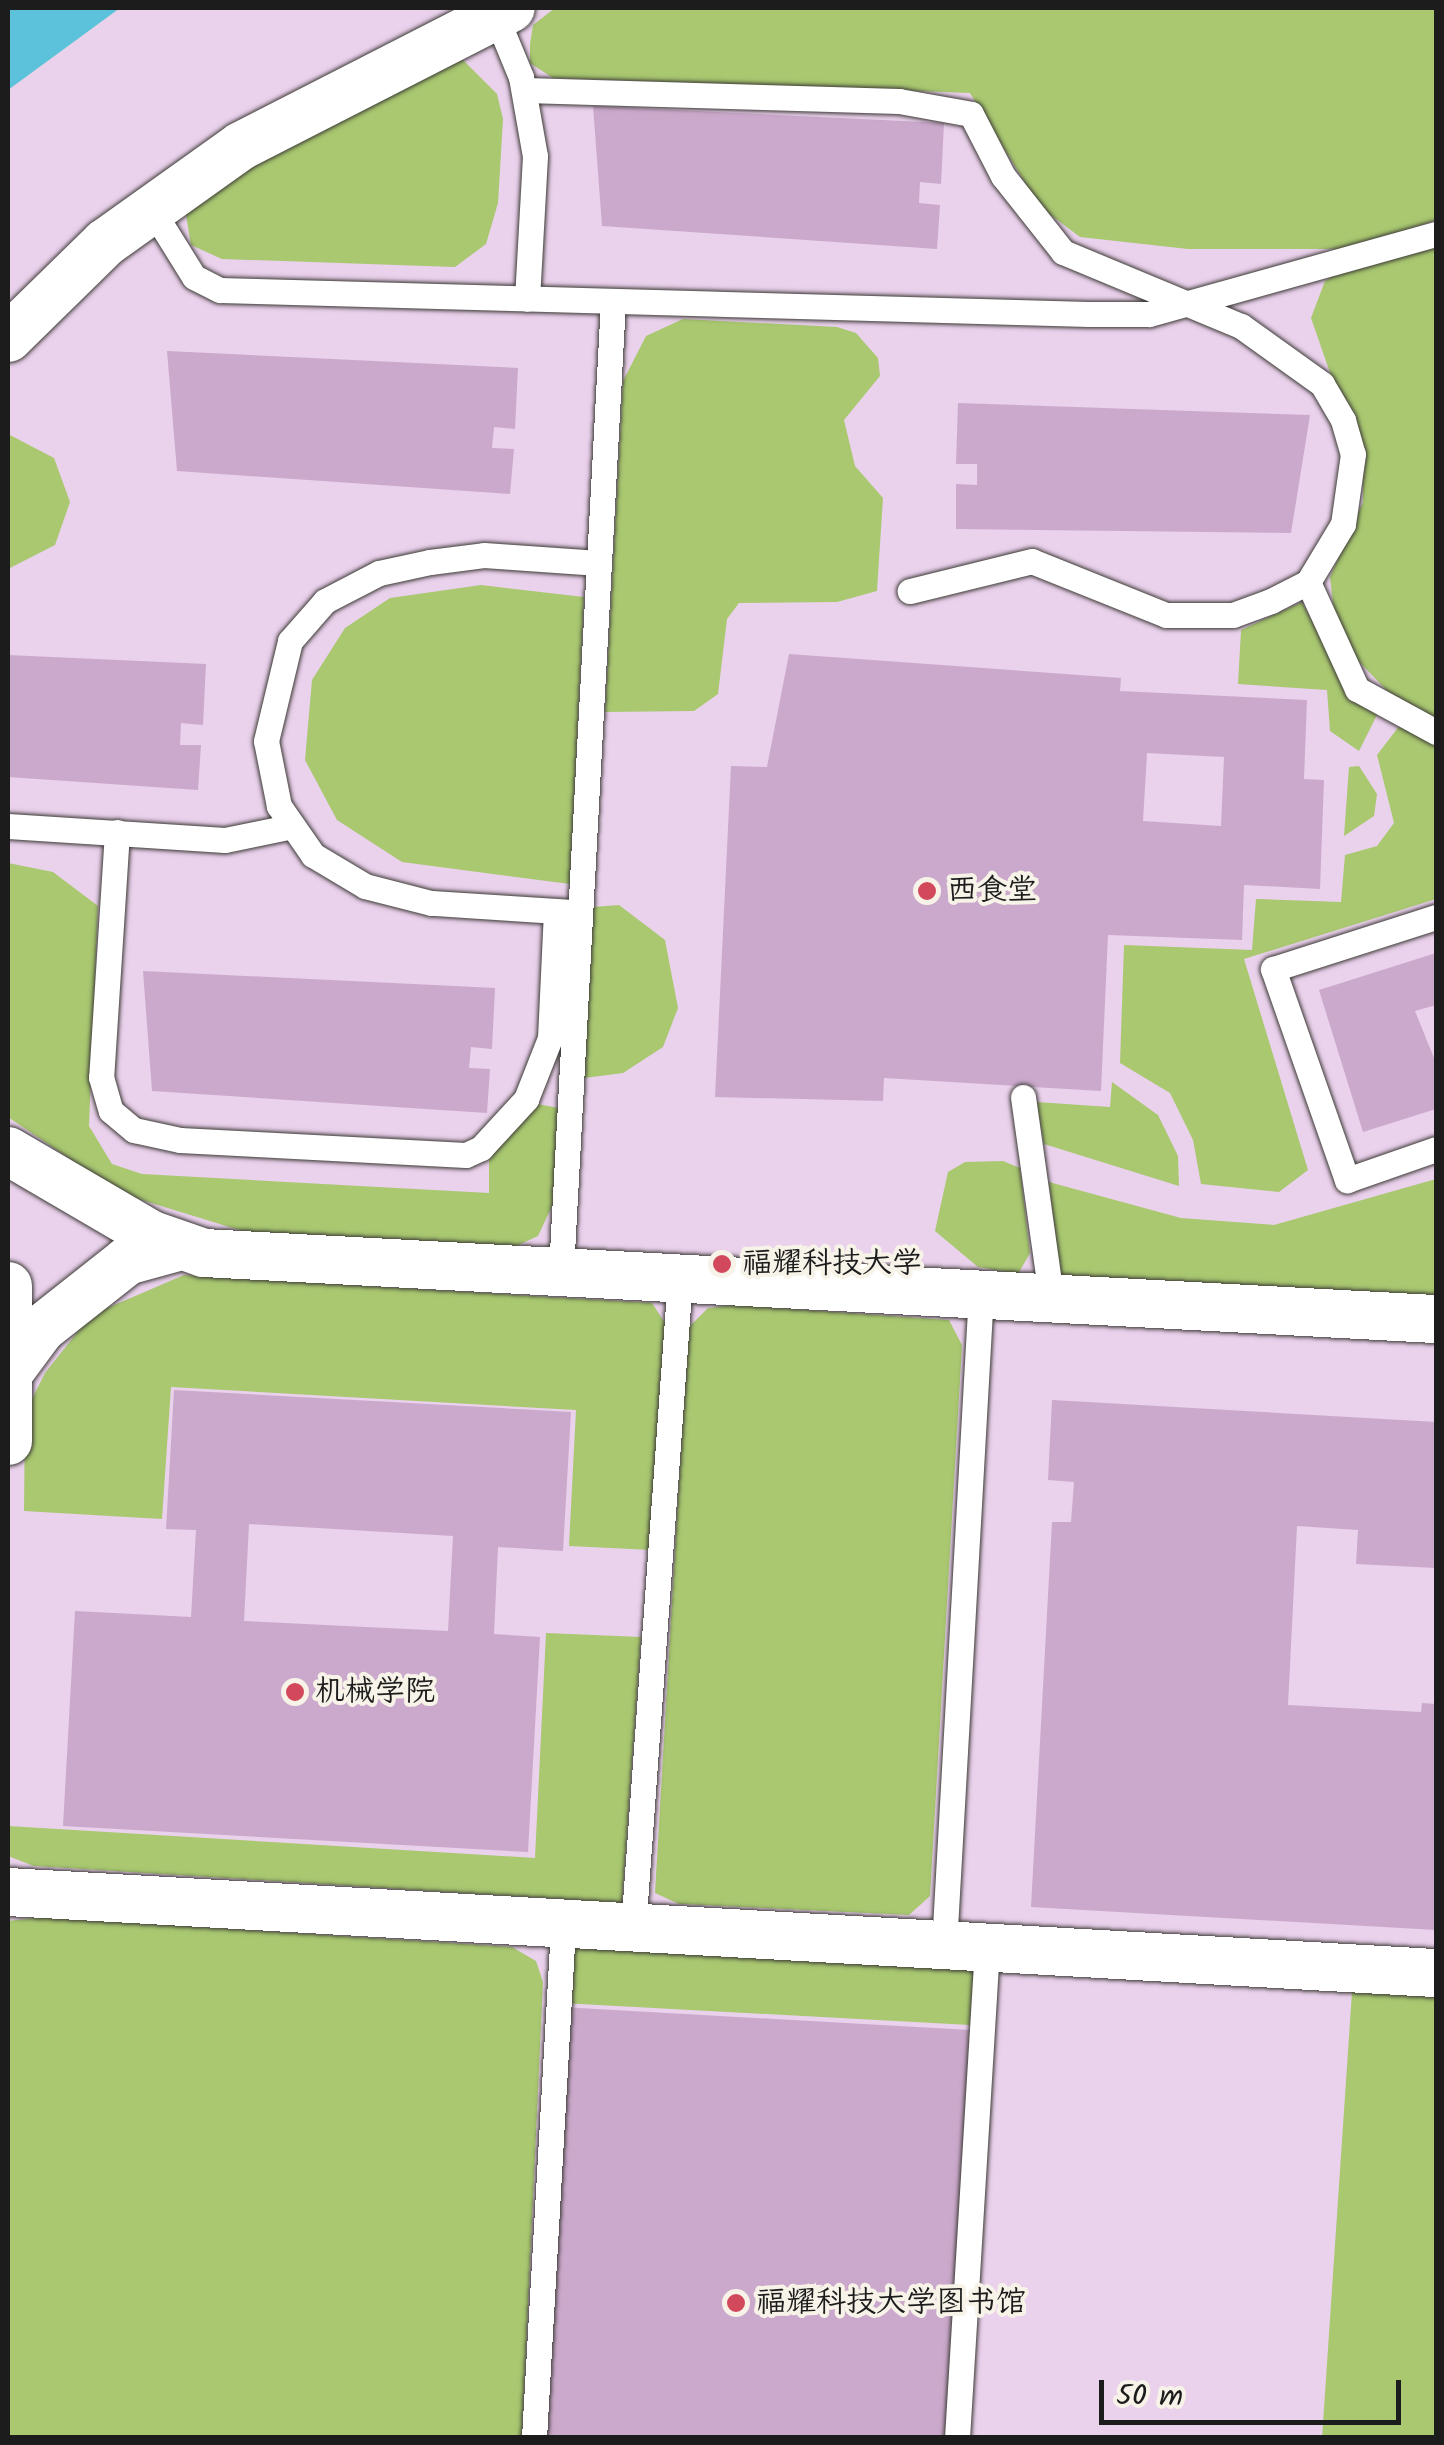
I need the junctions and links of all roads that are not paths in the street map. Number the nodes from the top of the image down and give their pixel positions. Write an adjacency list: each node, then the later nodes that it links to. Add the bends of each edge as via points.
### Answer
1 (503, 11): 2 (lane); 3 (street, via 241,146)
2 (525, 90): 5 (lane, via 535,156); 6 (lane, via 948,106 972,114 1004,176 1063,252 1090,270)
3 (150, 208): 5 (lane, via 207,288); 8 (street)
4 (1436, 234): 6 (lane)
5 (528, 299): 7 (lane)
6 (1195, 300): 7 (lane, via 1149,314); 10 (lane, via 1288,356 1322,384 1344,420 1353,493 1328,559)
7 (613, 301): 9 (lane)
8 (8, 338)
9 (599, 563): 14 (lane, via 484,555 430,562 379,573 325,602 290,641 266,741); 16 (lane)
10 (1308, 582): 11 (lane, via 1233,615 1194,619 1138,608 1032,561); 12 (lane, via 1357,689)
11 (910, 592)
12 (1436, 732)
13 (8, 826): 15 (lane)
14 (293, 826): 15 (lane, via 225,840); 16 (lane, via 313,855 365,886 431,903)
15 (117, 832): 18 (lane, via 101,1076 111,1111 134,1130 466,1155 509,1122)
16 (568, 911): 18 (lane, via 550,1038); 19 (lane)
17 (1436, 917): 21 (lane, via 1273,969 1347,1180)
18 (538, 1076): 19 (lane)
19 (571, 1089): 24 (lane)
20 (1024, 1097): 28 (lane)
21 (1436, 1149)
22 (8, 1151): 23 (street)
23 (177, 1247): 24 (street); 30 (street, via 127,1261 41,1329)
24 (561, 1272): 25 (street)
25 (680, 1278): 27 (street); 34 (lane)
26 (8, 1286): 30 (street)
27 (981, 1293): 28 (street); 35 (lane)
28 (1051, 1297): 29 (street)
29 (1436, 1319)
30 (13, 1367): 31 (street)
31 (8, 1440)
32 (8, 1892): 33 (street)
33 (562, 1926): 34 (street); 37 (lane)
34 (633, 1930): 35 (street)
35 (965, 1947): 36 (street); 38 (lane)
36 (1436, 1973)
37 (534, 2438)
38 (957, 2438)

